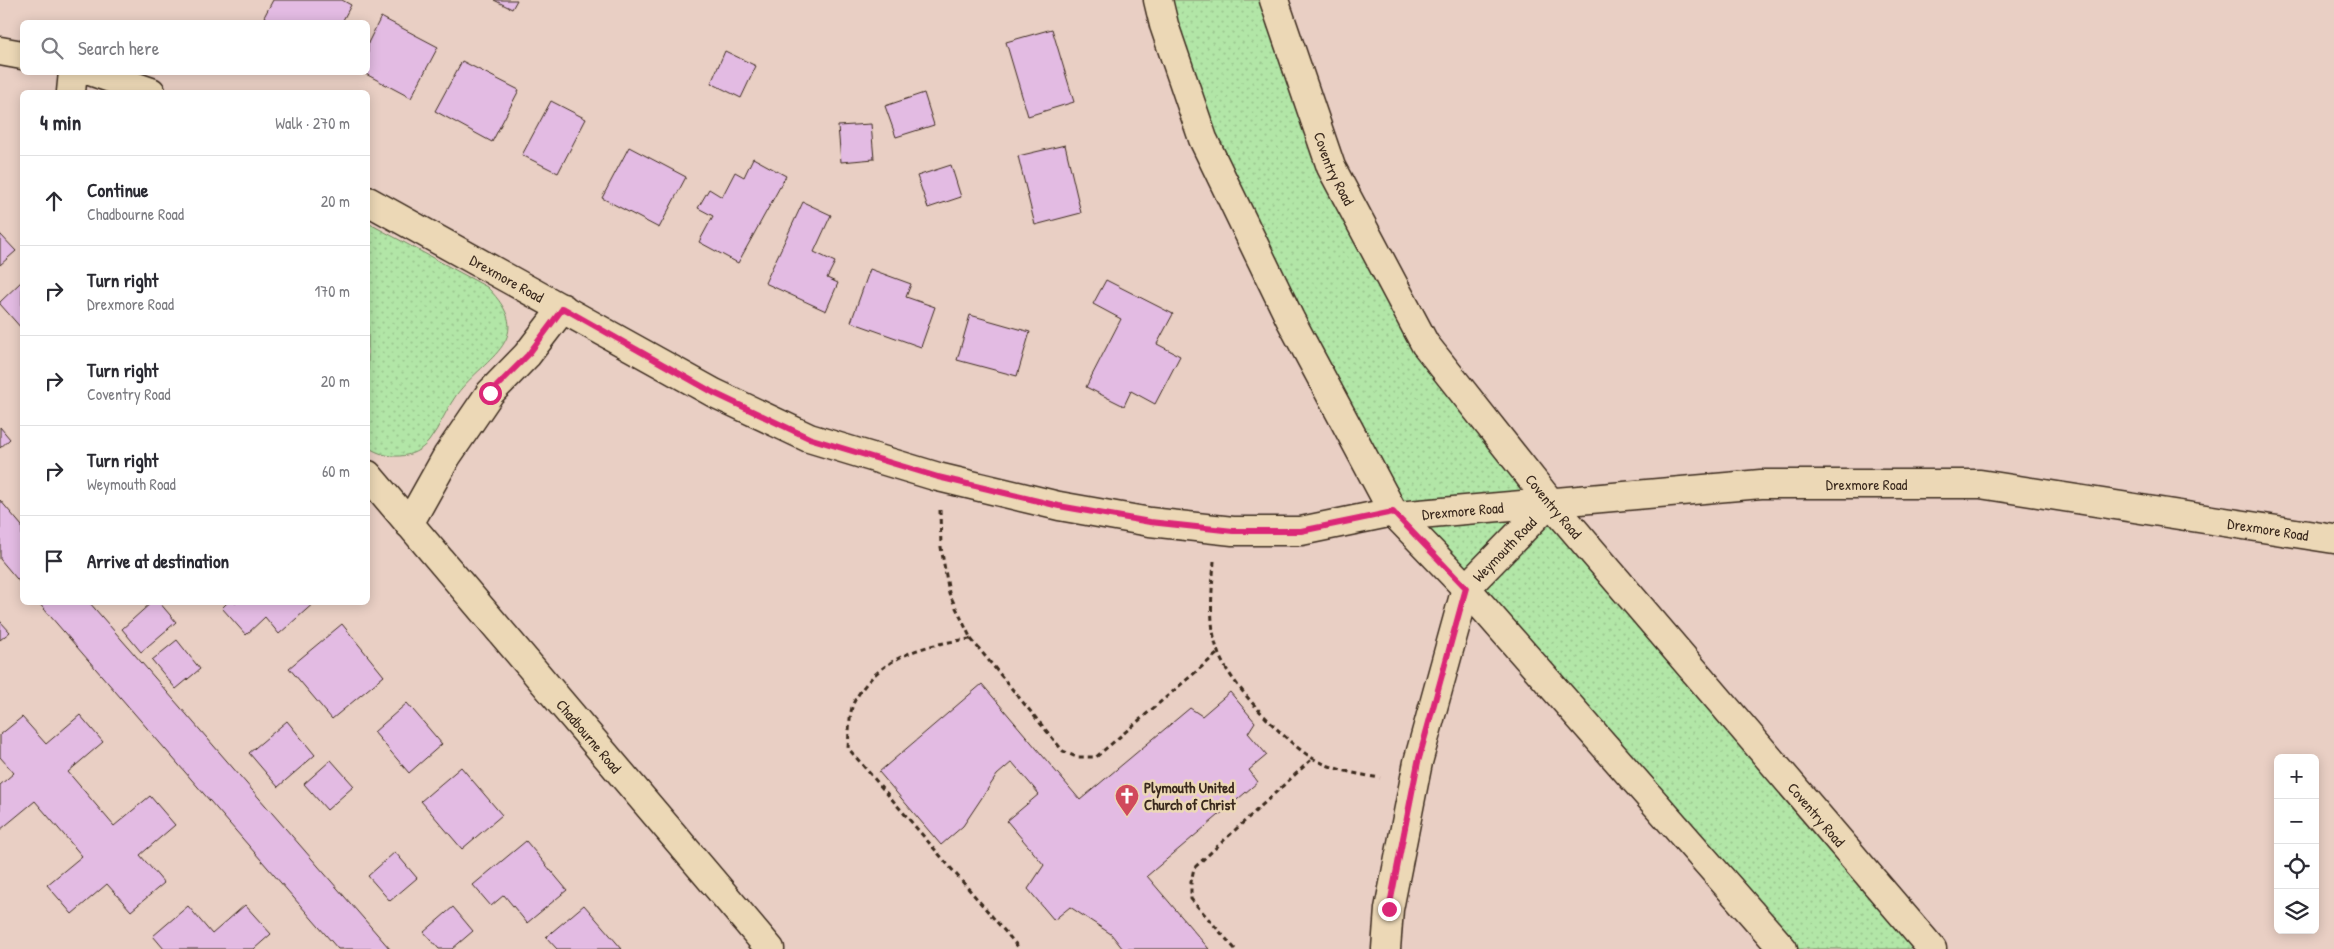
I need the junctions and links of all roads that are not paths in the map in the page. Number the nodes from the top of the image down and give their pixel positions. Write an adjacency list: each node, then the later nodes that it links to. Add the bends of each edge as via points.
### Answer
1 (1158, 0): 13 (street, via 1203,139 1290,319)
2 (1274, 0): 12 (street, Coventry Road, via 1331,167 1425,344)
3 (0, 51): 4 (street)
4 (20, 55)
5 (73, 75): 7 (street)
6 (102, 75): 8 (street)
7 (71, 90)
8 (145, 90)
9 (370, 202): 10 (street, Drexmore Road)
10 (563, 308): 13 (street, Drexmore Road, via 714,393 809,438 938,477 1059,506 1150,522 1233,531 1301,531); 14 (street, via 528,355 490,393 447,456)
11 (370, 478): 14 (street, Chadbourne Road)
12 (1550, 502): 13 (street, Drexmore Road); 15 (street, Drexmore Road, via 1761,484 1980,484); 16 (street, Weymouth Road); 20 (street, Coventry Road)
13 (1395, 514): 16 (street)
14 (409, 524): 17 (street, Chadbourne Road)
15 (2334, 539)
16 (1466, 588): 18 (street, Weymouth Road, via 1418,762 1389,909); 19 (street)
17 (770, 949)
18 (1386, 949)
19 (1783, 949)
20 (1932, 949)

